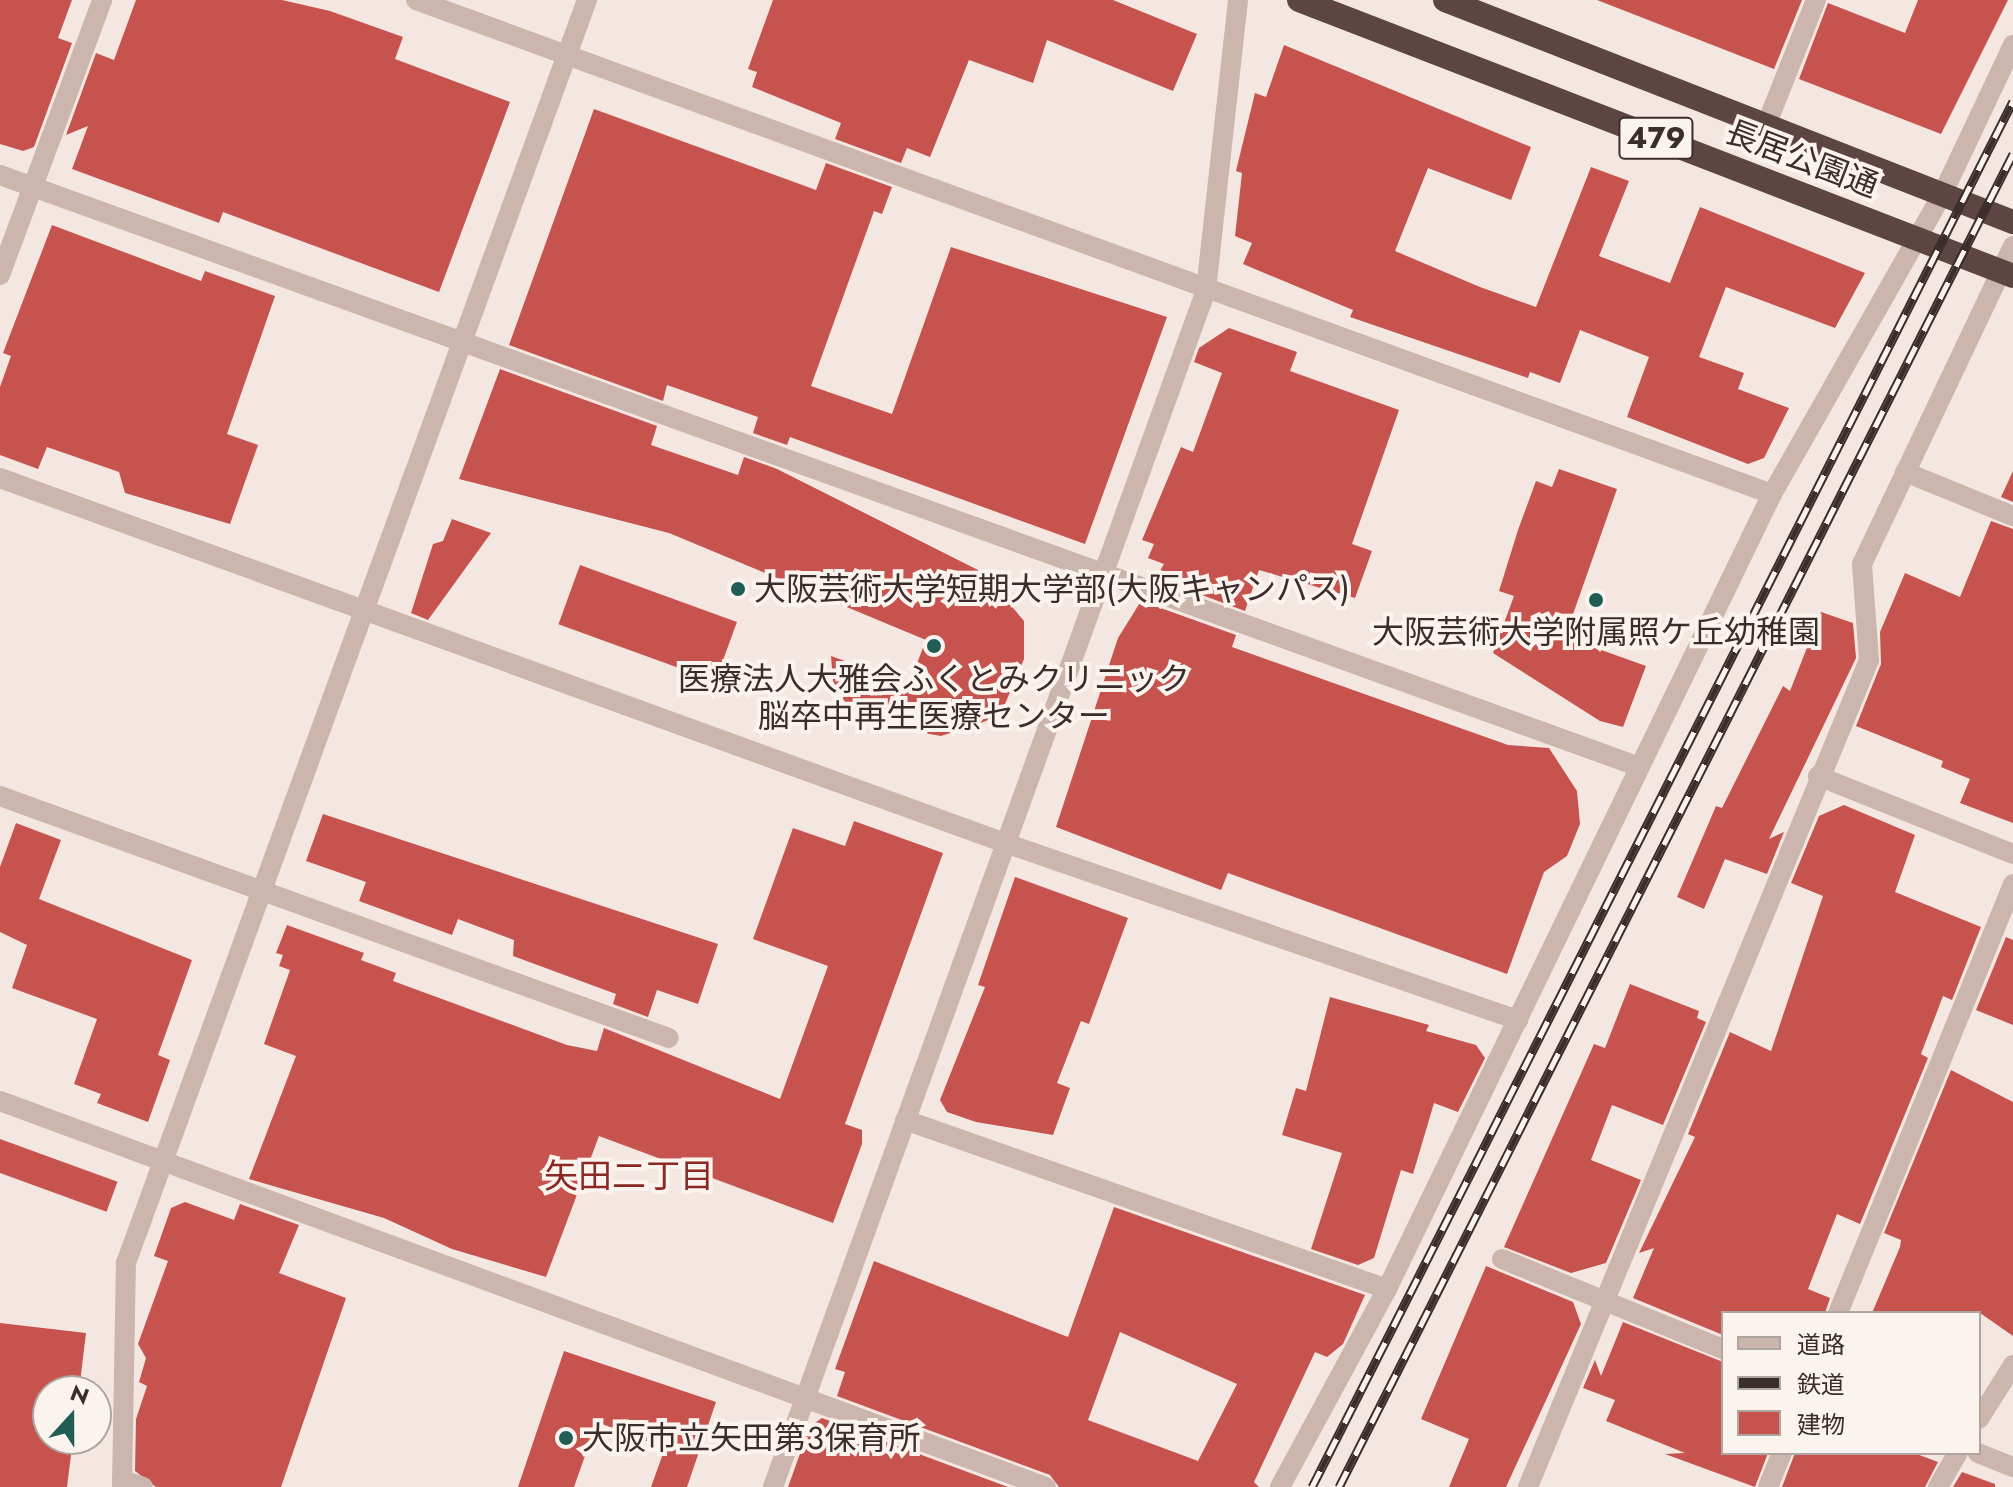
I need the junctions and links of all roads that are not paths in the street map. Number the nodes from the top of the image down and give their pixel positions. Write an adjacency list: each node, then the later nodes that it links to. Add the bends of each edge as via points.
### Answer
1 (102, 0): 12 (street)
2 (416, 0): 9 (street)
3 (587, 0): 9 (street)
4 (1238, 0): 19 (street)
5 (1299, 0): 15 (highway, 長居公園通 / 479)
6 (1445, 0): 10 (highway, 長居公園通 / 479)
7 (1816, 0): 10 (street)
8 (2013, 45): 13 (street)
9 (569, 51): 19 (street); 20 (street)
10 (1767, 123): 13 (highway, 長居公園通 / 479)
11 (0, 175): 12 (street)
12 (31, 186): 18 (street); 20 (street)
13 (1943, 193): 14 (highway, 長居公園通 / 479); 15 (street)
14 (2013, 222)
15 (1914, 237): 17 (highway, 長居公園通 / 479); 23 (street)
16 (2013, 246): 17 (street)
17 (2006, 274): 21 (street)
18 (0, 275)
19 (1206, 290): 23 (street); 25 (street)
20 (459, 342): 25 (street); 26 (street)
21 (1905, 472): 24 (street); 28 (street, via 1862,564 1869,660)
22 (0, 478): 26 (street)
23 (1772, 494): 27 (street)
24 (2013, 516)
25 (1102, 575): 27 (street); 30 (street)
26 (362, 612): 30 (street); 33 (street)
27 (1637, 766): 34 (street)
28 (1818, 776): 31 (street); 41 (street)
29 (0, 796): 33 (street)
30 (1005, 843): 34 (street); 37 (street)
31 (2013, 854)
32 (2013, 884): 42 (street)
33 (261, 891): 35 (street); 38 (street)
34 (1518, 1020): 40 (street)
35 (669, 1038)
36 (0, 1101): 38 (street)
37 (905, 1120): 40 (street); 45 (street)
38 (165, 1159): 45 (street); 51 (street, via 126,1263)
39 (1502, 1259): 41 (street)
40 (1387, 1289): 55 (street)
41 (1604, 1300): 43 (street); 56 (street)
42 (1839, 1311)
43 (1721, 1348)
44 (2013, 1365): 46 (street)
45 (805, 1397): 53 (street); 54 (street)
46 (1981, 1416)
47 (1981, 1454): 50 (street)
48 (1781, 1455): 57 (street)
49 (1957, 1455): 58 (street)
50 (2013, 1467)
51 (122, 1483): 52 (street)
52 (143, 1487)
53 (773, 1487)
54 (1046, 1487)
55 (1280, 1487)
56 (1528, 1487)
57 (1768, 1487)
58 (1938, 1487)

